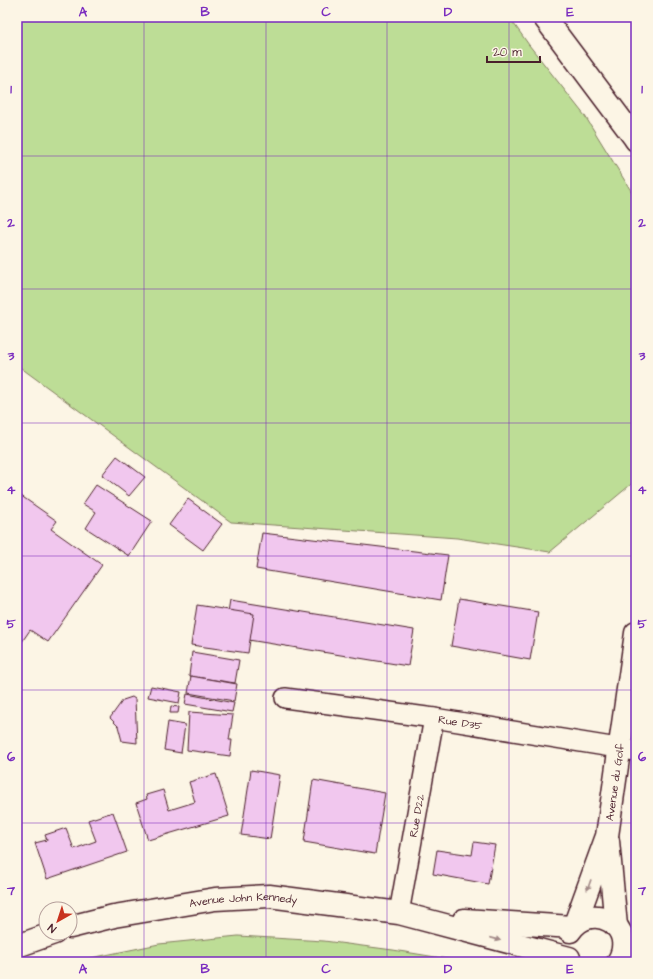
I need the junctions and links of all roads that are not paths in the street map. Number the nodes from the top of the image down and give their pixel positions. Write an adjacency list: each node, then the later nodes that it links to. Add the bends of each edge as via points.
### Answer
1 (544, 17): 2 (main road)
2 (636, 140)
3 (636, 633): 6 (main road, Avenue du Golf)
4 (285, 698): 5 (street, Rue D35)
5 (434, 718): 6 (street, Rue D35); 8 (street, Rue D22)
6 (628, 749): 7 (main road, Avenue du Golf)
7 (607, 836): 10 (main road, Avenue du Golf, one-way to 10); 11 (main road, Avenue du Golf)
8 (408, 915): 9 (main road, Avenue John Kennedy, via 269,896 215,898); 10 (main road, Avenue John Kennedy); 14 (main road, Avenue John Kennedy, one-way to 14)
9 (78, 925)
10 (574, 926): 11 (main road, Avenue John Kennedy, via 586,918 598,916 610,920); 14 (main road, Avenue John Kennedy, via 566,942)
11 (624, 932): 15 (main road, via 624,948)
12 (38, 939): 13 (main road)
13 (17, 946)
14 (570, 960)
15 (618, 962)

